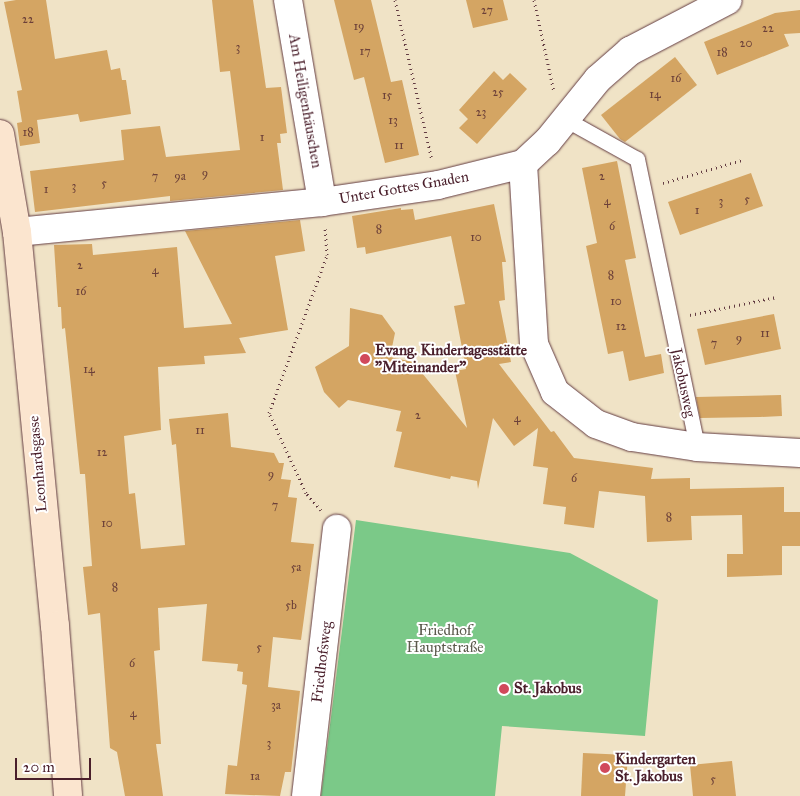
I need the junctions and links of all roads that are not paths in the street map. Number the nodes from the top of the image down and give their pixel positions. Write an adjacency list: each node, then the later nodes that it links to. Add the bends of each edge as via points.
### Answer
1 (288, 0): 6 (street, Am Heiligenhäuschen)
2 (728, 0): 3 (street, via 630,51 598,79)
3 (565, 119): 5 (street); 8 (lane, Jakobusweg, via 637,159)
4 (0, 134): 7 (street, Leonhardsgasse)
5 (523, 164): 6 (street, Unter Gottes Gnaden, via 438,185); 8 (street, via 534,344 555,392 575,411 613,432)
6 (322, 202): 7 (street, Unter Gottes Gnaden)
7 (17, 232): 11 (street, Leonhardsgasse)
8 (697, 447): 9 (street)
9 (800, 453)
10 (337, 529): 12 (street, Friedhofsweg)
11 (68, 796)
12 (306, 796)

